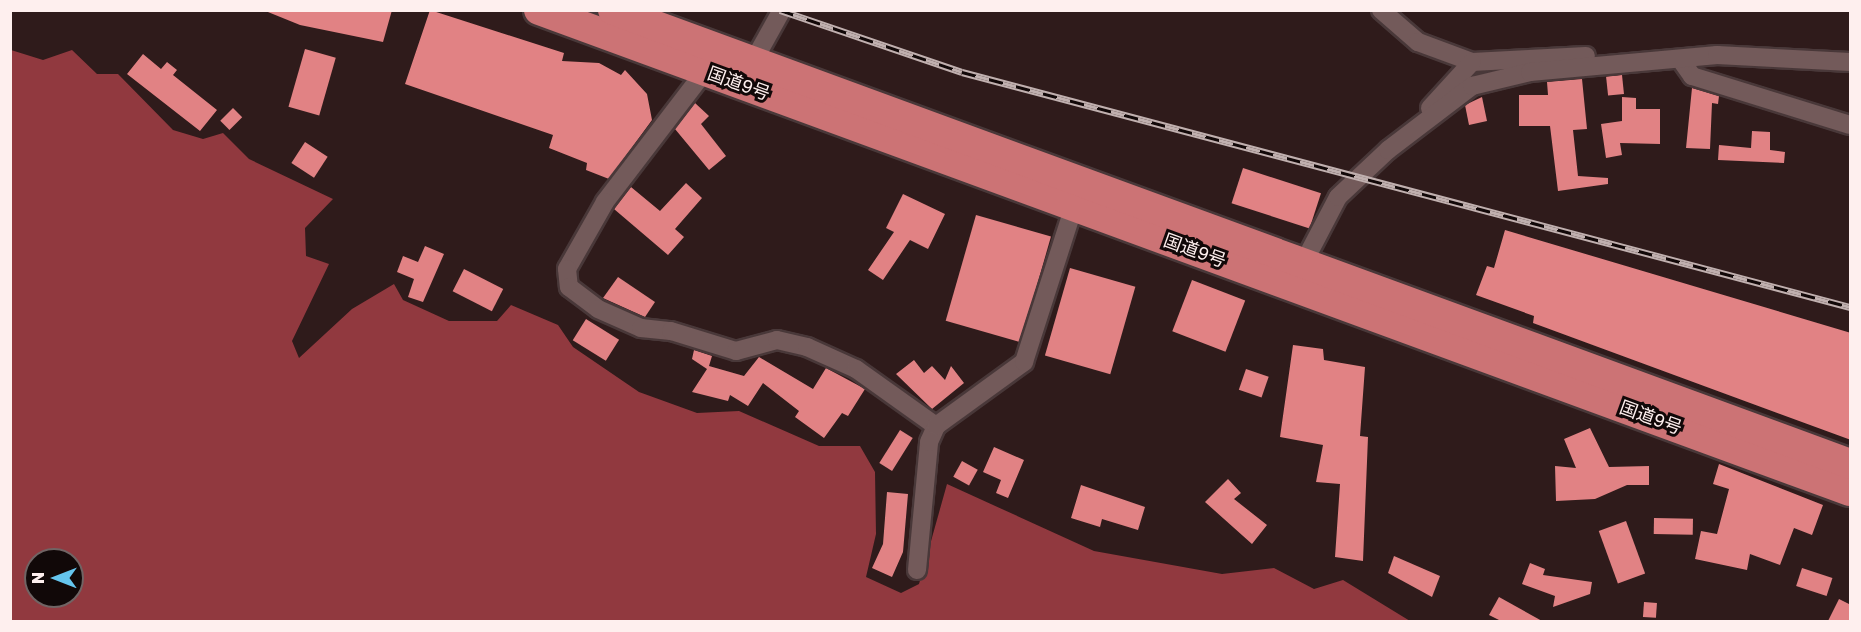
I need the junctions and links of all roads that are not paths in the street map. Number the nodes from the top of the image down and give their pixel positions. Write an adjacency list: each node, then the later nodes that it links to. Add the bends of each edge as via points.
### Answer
1 (539, 10): 10 (highway, 国道9号)
2 (613, 10): 5 (highway, 国道9号)
3 (782, 10): 5 (street)
4 (1381, 10): 6 (street, via 1418,42)
5 (753, 62): 14 (highway, 国道9号)
6 (1472, 62): 8 (street, via 1630,55); 11 (street, via 1429,110)
7 (1851, 62): 9 (street, via 1740,54)
8 (1650, 63): 9 (street); 11 (street, via 1493,79 1472,86)
9 (1683, 63): 12 (street, via 1692,76)
10 (705, 70): 13 (highway, 国道9号); 15 (street, via 605,202 567,269 569,287 598,309 642,328 671,331 736,351 777,340 807,347 856,369)
11 (1424, 124): 14 (street, via 1338,197)
12 (1851, 125)
13 (1074, 206): 15 (street, via 1024,362); 17 (highway, 国道9号)
14 (1304, 262): 16 (highway, 国道9号)
15 (936, 426): 18 (street, via 929,442)
16 (1851, 464)
17 (1851, 491)
18 (916, 570)

